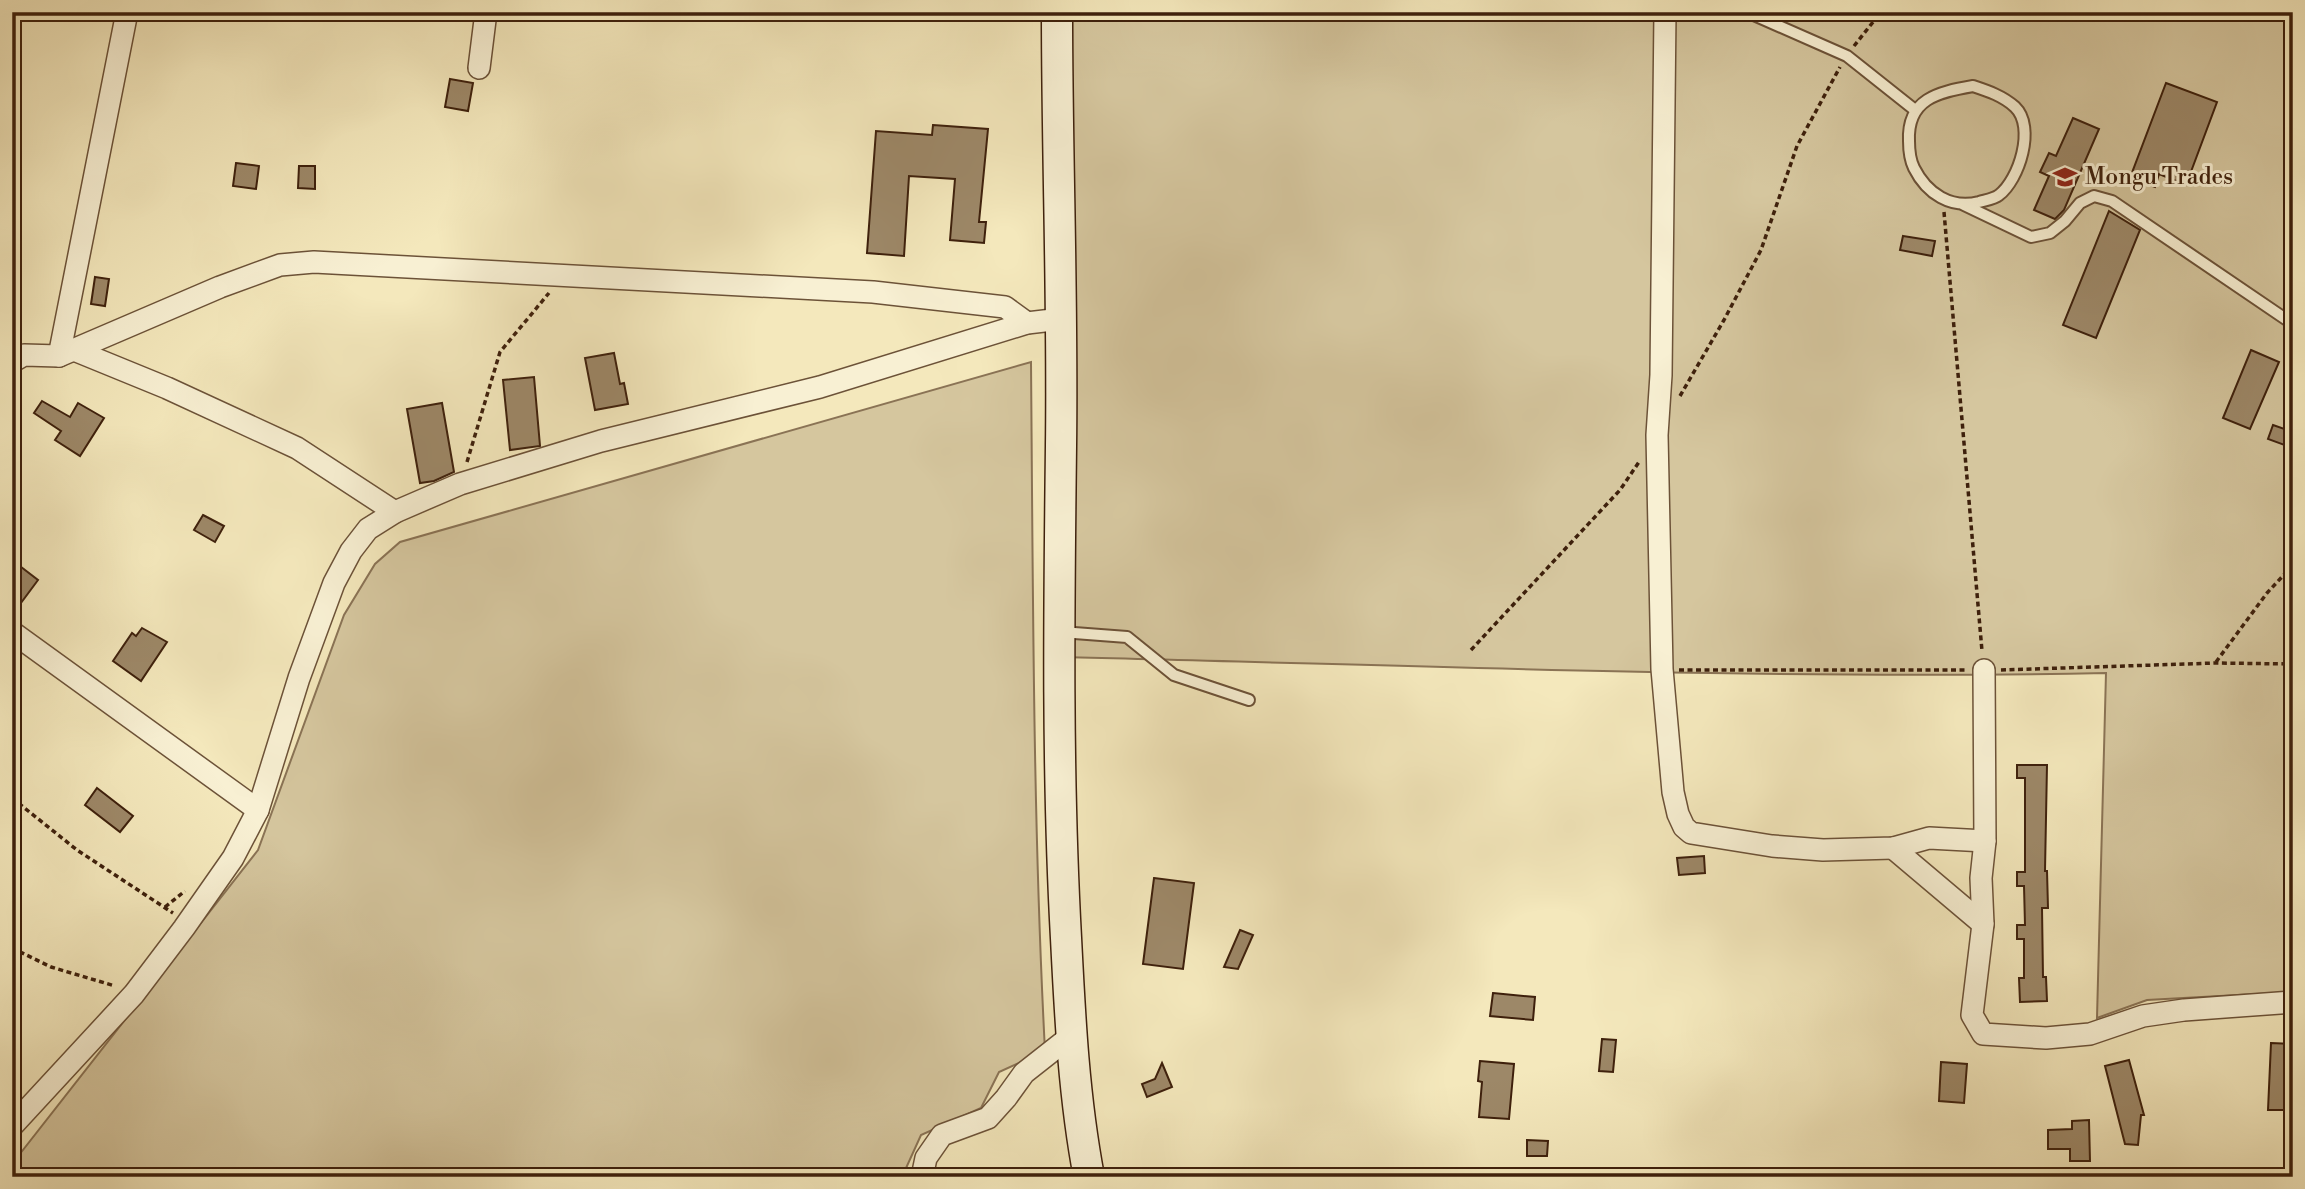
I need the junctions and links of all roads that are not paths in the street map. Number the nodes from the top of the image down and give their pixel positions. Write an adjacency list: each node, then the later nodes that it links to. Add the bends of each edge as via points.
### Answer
1 (127, 12): 12 (street)
2 (486, 12): 6 (street)
3 (1057, 12): 9 (main road)
4 (1665, 12): 21 (street, via 1657,435 1662,669 1678,814 1684,827 1707,837 1854,851)
5 (1747, 12): 7 (lane, via 1847,56)
6 (479, 68)
7 (1915, 110): 8 (lane, via 1908,128 1913,165 1920,179 1943,200); 8 (lane, via 1928,98 1973,86 1998,94 2018,109 2025,133 2020,163 2010,183 1998,197)
8 (1965, 205): 11 (lane, via 2031,237 2050,233 2080,203 2094,197 2112,201)
9 (1061, 319): 10 (street); 16 (main road)
10 (1027, 323): 12 (street, via 1005,307 873,292 314,262 280,265 244,278); 14 (street, via 820,387 601,441 460,484)
11 (2293, 324)
12 (67, 353): 13 (street); 14 (street, via 167,388 298,448)
13 (16, 356)
14 (396, 512): 19 (street, via 368,529 334,583)
15 (12, 632): 19 (street)
16 (1058, 632): 18 (lane, via 1127,637 1174,675); 24 (main road)
17 (1984, 670): 20 (street)
18 (1249, 700)
19 (258, 810): 25 (street, via 233,858 134,994)
20 (1985, 841): 21 (street, via 1929,838); 22 (street)
21 (1894, 848): 22 (street)
22 (1983, 923): 23 (street, via 1972,1015 1983,1034 2046,1038 2090,1034 2143,1016)
23 (2293, 1002)
24 (1071, 1036): 26 (street, via 1024,1073 988,1118 942,1135 926,1158); 27 (main road)
25 (12, 1126)
26 (922, 1177)
27 (1089, 1177)

